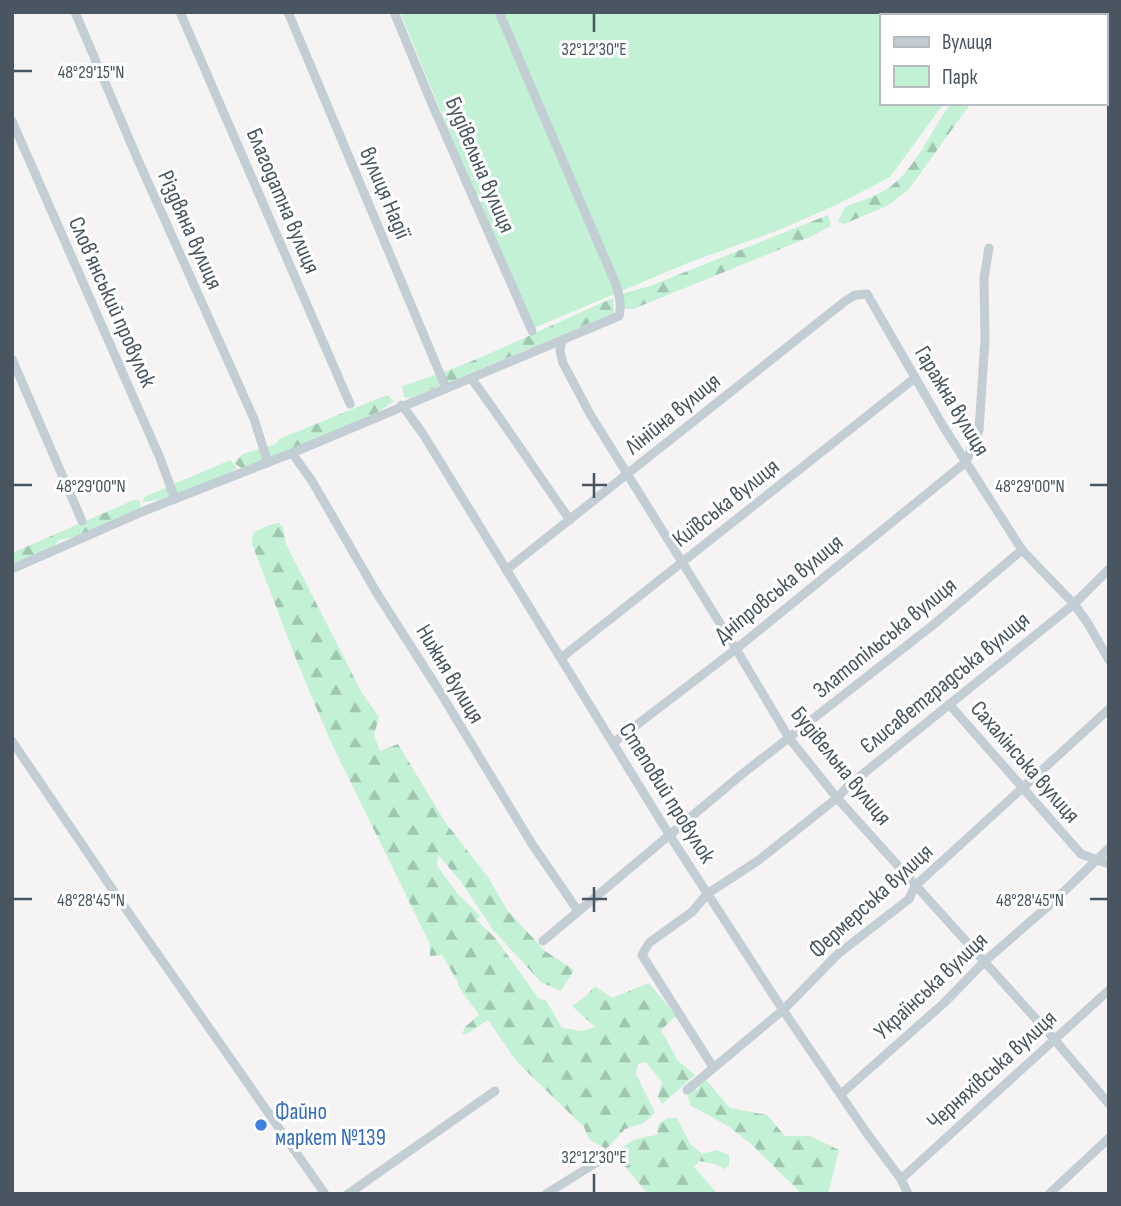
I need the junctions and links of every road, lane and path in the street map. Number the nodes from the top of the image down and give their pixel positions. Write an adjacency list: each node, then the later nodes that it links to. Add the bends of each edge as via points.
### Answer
1 (75, 12): 19 (street, Різдвяна вулиця, via 254,419)
2 (180, 12): 15 (street, Благодатна вулиця)
3 (288, 12): 14 (street, вулиця Надії)
4 (394, 12): 9 (street, Будівельна вулиця)
5 (499, 12): 10 (street, via 602,252 621,309 619,316 606,323)
6 (12, 121): 21 (street, Словʼянський провулок)
7 (989, 248): 18 (street, via 979,430)
8 (867, 294): 13 (street, Гаражна вулиця); 20 (street, Лінійна вулиця, via 844,302)
9 (533, 331)
10 (562, 340): 12 (street); 20 (street, Будівельна вулиця, via 563,363)
11 (12, 359): 23 (street)
12 (471, 378): 14 (street); 22 (street)
13 (915, 378): 18 (street, Гаражна вулиця); 25 (street, Київська вулиця)
14 (446, 388): 16 (street)
15 (349, 404)
16 (402, 405): 17 (street); 28 (street, Степовий провулок)
17 (292, 453): 19 (street); 46 (street, Нижня вулиця)
18 (966, 462): 24 (street, Гаражна вулиця); 30 (street, Дніпровська вулиця)
19 (268, 463): 21 (street)
20 (627, 476): 22 (street, Лінійна вулиця); 25 (street, Будівельна вулиця)
21 (175, 499): 26 (street)
22 (570, 520): 28 (street, Лінійна вулиця)
23 (82, 521)
24 (1022, 550): 29 (street, Гаражна вулиця); 35 (street, Златопільська вулиця)
25 (682, 563): 30 (street, Будівельна вулиця); 31 (street, Київська вулиця)
26 (12, 569)
27 (1109, 569): 29 (street, Єлисаветградська вулиця)
28 (506, 570): 31 (street, Степовий провулок)
29 (1074, 604): 32 (street, Гаражна вулиця); 33 (street, Єлисаветградська вулиця)
30 (736, 649): 35 (street, Будівельна вулиця); 37 (street, Дніпровська вулиця)
31 (561, 658): 37 (street, Степовий провулок)
32 (1109, 660)
33 (949, 704): 38 (street, Сахалінська вулиця); 39 (street, Єлисаветградська вулиця)
34 (1109, 709): 38 (street, Фермерська вулиця)
35 (789, 738): 39 (street, Будівельна вулиця); 40 (street, Златопільська вулиця)
36 (12, 741): 60 (street)
37 (613, 743): 40 (street, Степовий провулок)
38 (1022, 789): 42 (street, Сахалінська вулиця, via 1081,854); 44 (street, Фермерська вулиця)
39 (837, 797): 44 (street, Будівельна вулиця); 45 (street, Єлисаветградська вулиця)
40 (670, 836): 45 (street, Степовий провулок); 46 (street, Златопільська вулиця)
41 (1109, 848): 42 (street, Українська вулиця)
42 (1094, 860): 43 (street, Сахалінська вулиця); 48 (street, Українська вулиця)
43 (1109, 864)
44 (915, 886): 48 (street, Будівельна вулиця); 50 (street, Фермерська вулиця, via 909,899 838,954)
45 (708, 894): 50 (street, Степовий провулок); 52 (street, Єлисаветградська вулиця, via 692,912 649,943 642,955)
46 (578, 912): 47 (street, Златопільська вулиця)
47 (543, 941)
48 (985, 961): 51 (street, Будівельна вулиця); 55 (street, Українська вулиця)
49 (1109, 990): 51 (street, Черняхівська вулиця)
50 (783, 1010): 52 (street, Фермерська вулиця); 55 (street, Степовий провулок)
51 (1054, 1039): 56 (street, Будівельна вулиця); 59 (street, Черняхівська вулиця)
52 (713, 1067): 53 (street, Фермерська вулиця)
53 (687, 1090)
54 (495, 1091): 61 (street)
55 (841, 1094): 59 (street, Степовий провулок)
56 (1109, 1104)
57 (1109, 1139): 64 (street)
58 (602, 1159): 62 (street)
59 (901, 1179): 63 (street, Степовий провулок)
60 (325, 1194)
61 (348, 1194)
62 (546, 1194)
63 (908, 1194)
64 (1049, 1194)

